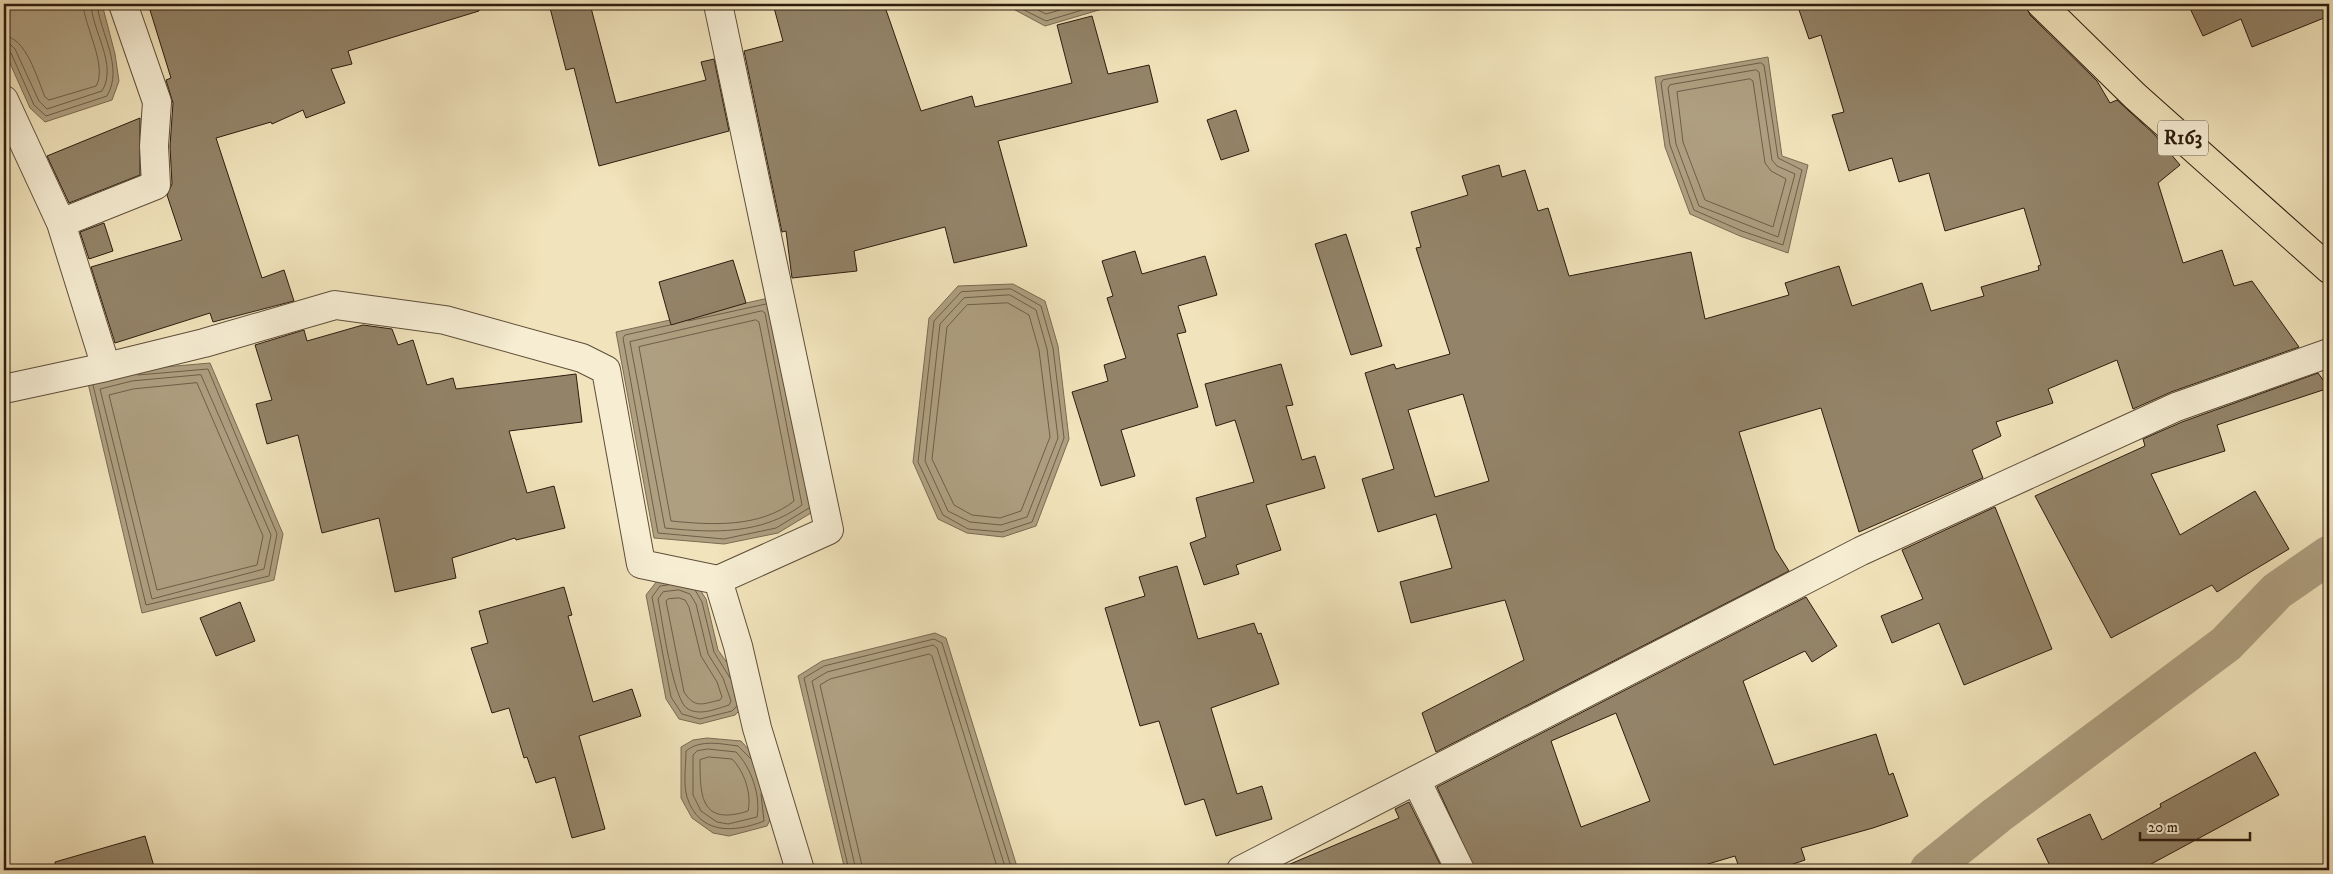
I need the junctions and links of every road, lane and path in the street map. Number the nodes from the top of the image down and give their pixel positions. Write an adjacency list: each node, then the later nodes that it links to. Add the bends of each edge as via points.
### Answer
1 (123, 4): 5 (street, via 157,102 156,185)
2 (718, 4): 10 (street, via 829,530)
3 (2041, 4): 6 (main road, R163, via 2135,96)
4 (4, 100): 5 (street)
5 (61, 223): 8 (street)
6 (2329, 269)
7 (2329, 353): 11 (street, via 2176,408 1931,517)
8 (106, 368): 9 (street); 10 (street, via 335,305 445,320 582,358 606,370 641,564)
9 (4, 389)
10 (718, 580): 12 (street, via 738,646 757,728)
11 (1416, 780): 13 (street); 14 (street)
12 (800, 870)
13 (1241, 870)
14 (1460, 870)

